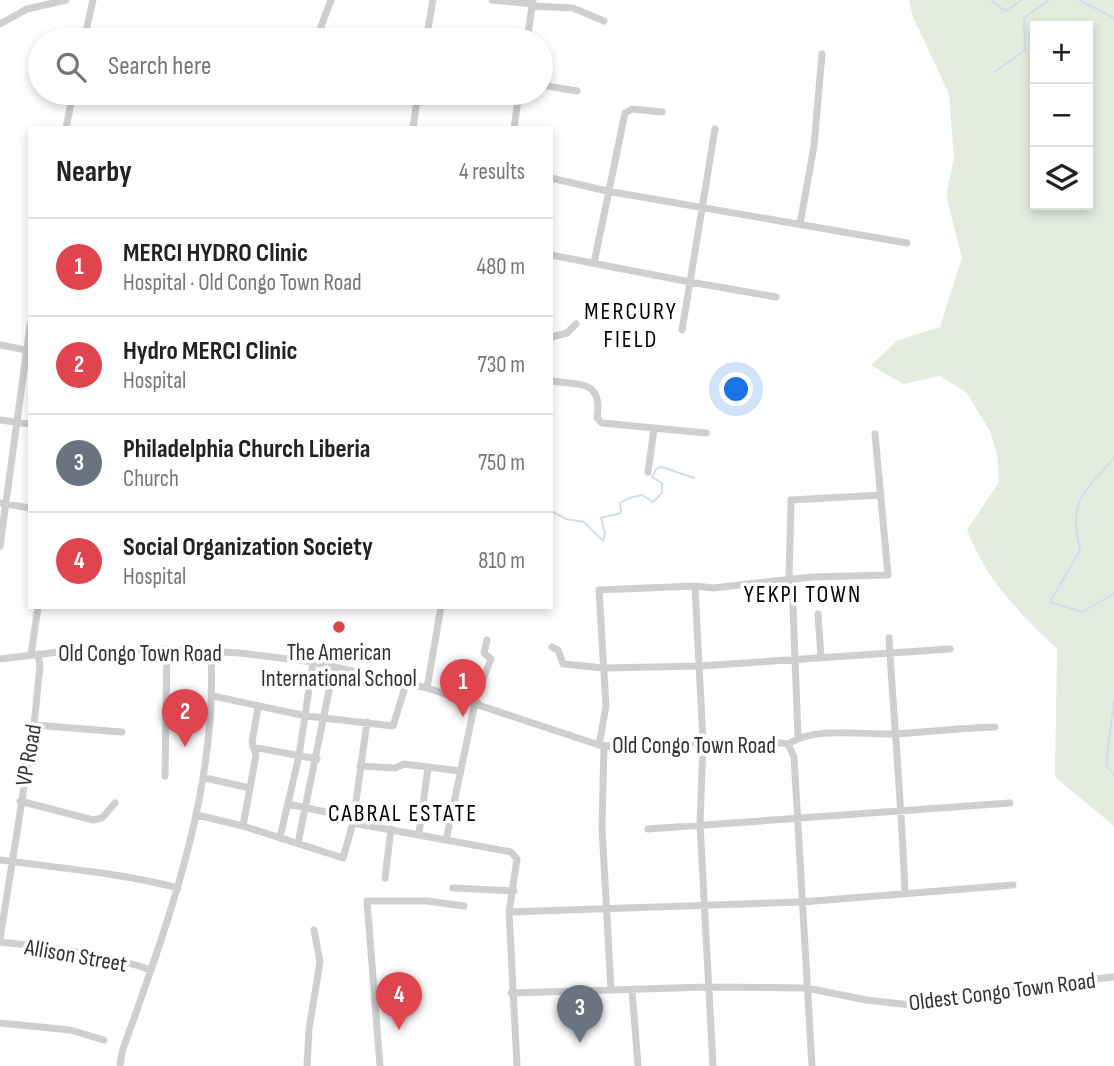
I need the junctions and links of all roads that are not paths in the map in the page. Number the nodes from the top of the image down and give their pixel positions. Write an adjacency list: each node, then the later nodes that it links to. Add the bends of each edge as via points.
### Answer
1 (66, 0): 8 (street, via 27,9)
2 (93, 0): 9 (street)
3 (331, 0): 10 (street)
4 (433, 0): 11 (street)
5 (492, 0): 6 (street)
6 (532, 3): 7 (street, via 573,8); 12 (street)
7 (604, 21)
8 (0, 24)
9 (87, 28)
10 (320, 28)
11 (428, 28)
12 (529, 28)
13 (822, 54): 27 (street, via 814,146)
14 (553, 87): 15 (street)
15 (577, 91)
16 (71, 105): 20 (street)
17 (416, 105): 21 (street)
18 (517, 105): 22 (street)
19 (662, 112): 25 (street, via 632,109 625,113)
20 (66, 126)
21 (413, 126)
22 (514, 126)
23 (715, 129): 26 (street)
24 (553, 178): 25 (street)
25 (607, 191): 26 (street); 30 (street)
26 (702, 206): 27 (street); 31 (street)
27 (800, 224): 28 (street)
28 (906, 243)
29 (553, 255): 30 (street)
30 (594, 263): 31 (street)
31 (690, 282): 32 (street); 34 (street)
32 (776, 296)
33 (576, 324): 35 (street, via 567,333)
34 (682, 330)
35 (553, 336)
36 (0, 345): 37 (street)
37 (27, 354): 40 (street)
38 (553, 381): 42 (street, via 595,390 597,418 602,423)
39 (0, 420): 40 (street)
40 (18, 422): 41 (street); 47 (street)
41 (28, 424)
42 (654, 429): 43 (street); 45 (street)
43 (706, 433)
44 (876, 433): 46 (street)
45 (648, 472)
46 (881, 495): 50 (street, via 791,500); 50 (street, via 888,575)
47 (3, 503): 48 (street); 49 (street)
48 (28, 508)
49 (0, 546)
50 (791, 579): 51 (street); 65 (street)
51 (695, 586): 68 (street); 69 (street, via 599,590)
52 (38, 609): 61 (street, VP Road)
53 (441, 609): 71 (street)
54 (818, 614): 63 (street)
55 (889, 638): 62 (street)
56 (487, 640): 73 (street, via 484,653 491,659)
57 (552, 647): 69 (street, via 563,664)
58 (167, 649): 60 (street, Old Congo Town Road); 61 (street, Old Congo Town Road); 92 (street)
59 (950, 649): 62 (street)
60 (211, 651): 66 (street, Old Congo Town Road); 72 (street)
61 (35, 654): 64 (street, Old Congo Town Road); 78 (street, VP Road, via 40,666)
62 (890, 654): 63 (street); 81 (street)
63 (821, 657): 65 (street)
64 (0, 659)
65 (792, 659): 68 (street); 82 (street)
66 (313, 662): 67 (street, Old Congo Town Road); 75 (street)
67 (334, 666): 70 (street, Old Congo Town Road); 76 (street)
68 (700, 666): 69 (street); 83 (street)
69 (604, 668): 85 (street)
70 (406, 684): 71 (street, Old Congo Town Road); 77 (street, via 393,726)
71 (426, 688): 73 (street, Old Congo Town Road)
72 (213, 696): 74 (street); 93 (street)
73 (476, 702): 85 (street, Old Congo Town Road); 91 (street)
74 (258, 707): 75 (street); 86 (street)
75 (306, 716): 76 (street); 87 (street)
76 (326, 718): 77 (street); 88 (street)
77 (367, 722): 89 (street)
78 (34, 725): 80 (street); 95 (street, VP Road)
79 (995, 727): 81 (street)
80 (122, 732)
81 (894, 734): 82 (street); 100 (street)
82 (798, 738): 84 (street)
83 (703, 742): 84 (street, Old Congo Town Road); 85 (street, Old Congo Town Road, via 631,748); 104 (street)
84 (788, 744): 102 (street, Old Congo Town Road, via 794,757)
85 (601, 745): 123 (street)
86 (253, 747): 87 (street); 94 (street, via 256,755)
87 (299, 756): 88 (street); 98 (street)
88 (317, 759): 99 (street)
89 (360, 766): 90 (street); 103 (street)
90 (428, 768): 91 (street); 108 (street)
91 (460, 771): 110 (street)
92 (165, 776)
93 (205, 779): 94 (street); 101 (street)
94 (250, 788): 105 (street)
95 (20, 801): 96 (street, via 93,820 102,818); 113 (street, VP Road)
96 (115, 803)
97 (1010, 803): 100 (street)
98 (288, 804): 99 (street); 109 (street)
99 (306, 808): 103 (street); 111 (street)
100 (902, 810): 102 (street); 119 (street)
101 (197, 815): 105 (street); 116 (street)
102 (798, 819): 104 (street); 120 (street, Old Congo Town Road)
103 (354, 820): 106 (street); 111 (street, via 343,858)
104 (700, 824): 107 (street); 122 (street)
105 (243, 826): 109 (street)
106 (391, 829): 108 (street); 114 (street)
107 (648, 829)
108 (419, 833): 110 (street)
109 (280, 837): 111 (street)
110 (446, 840): 118 (street, via 511,852 518,868)
111 (298, 843)
112 (0, 860): 113 (street)
113 (10, 861): 116 (street, via 130,875); 126 (street, VP Road)
114 (385, 878)
115 (1013, 885): 119 (street)
116 (178, 888): 127 (street)
117 (453, 888): 118 (street)
118 (514, 891): 124 (street)
119 (905, 894): 120 (street)
120 (802, 902): 122 (street); 130 (street, Old Congo Town Road)
121 (464, 906): 138 (street, via 417,900 367,901)
122 (705, 906): 123 (street); 129 (street)
123 (606, 910): 124 (street); 131 (street)
124 (509, 912): 133 (street)
125 (314, 930): 137 (street, via 320,962)
126 (0, 941): 127 (street, Allison Street, via 90,953)
127 (151, 970): 136 (street)
128 (1114, 977): 130 (street, Oldest Congo Town Road, via 1005,988 920,1006)
129 (707, 987): 130 (street, Oldest Congo Town Road); 132 (street, Oldest Congo Town Road); 141 (street)
130 (807, 988): 142 (street, Old Congo Town Road)
131 (611, 989): 132 (street, Oldest Congo Town Road); 133 (street, Oldest Congo Town Road)
132 (632, 989): 140 (street)
133 (512, 993): 139 (street)
134 (0, 1023): 135 (street, via 70,1030)
135 (104, 1040)
136 (120, 1066)
137 (307, 1066)
138 (380, 1066)
139 (517, 1066)
140 (638, 1066)
141 (713, 1066)
142 (812, 1066)

